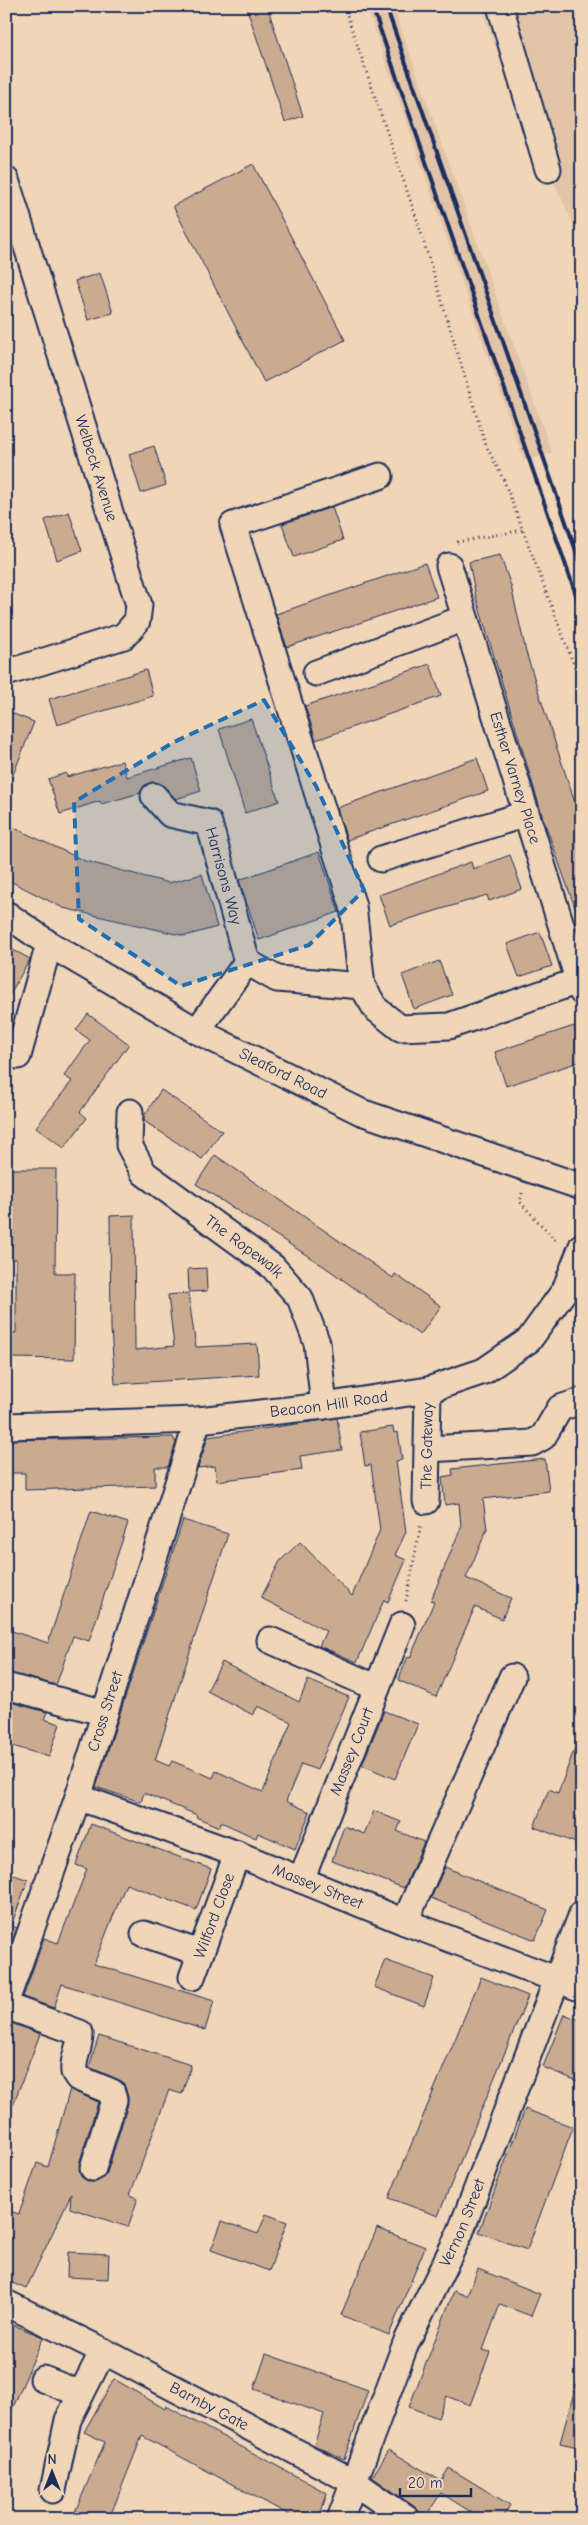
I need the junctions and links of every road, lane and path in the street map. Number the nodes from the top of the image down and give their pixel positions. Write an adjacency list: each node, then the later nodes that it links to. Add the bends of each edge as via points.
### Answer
1 (344, 6): 6 (path, via 418,222 485,443 504,481)
2 (500, 6): 3 (street)
3 (548, 169)
4 (6, 180): 9 (street, Welbeck Avenue, via 138,606 137,621 124,636)
5 (380, 476): 18 (street, via 233,525 353,906)
6 (522, 530): 7 (path, via 448,544); 11 (path)
7 (449, 566): 8 (street, Esther Varney Place)
8 (466, 618): 10 (street); 13 (street, Esther Varney Place)
9 (6, 673)
10 (316, 673)
11 (582, 686)
12 (154, 796): 17 (street, Harrisons Way, via 170,814 209,823)
13 (526, 814): 14 (street); 19 (street, Esther Varney Place)
14 (381, 859)
15 (6, 914): 16 (street, Sleaford Road)
16 (49, 944): 20 (street, Sleaford Road); 21 (street)
17 (247, 962): 18 (street, via 277,979); 20 (street)
18 (362, 986): 19 (street, via 376,1009 400,1028 449,1026)
19 (580, 987)
20 (196, 1031): 23 (street, Sleaford Road, via 361,1112)
21 (18, 1056)
22 (130, 1112): 28 (street, The Ropewalk, via 129,1145 144,1173 273,1267 300,1298 317,1343)
23 (582, 1187)
24 (523, 1189): 25 (path, via 520,1202)
25 (571, 1246): 26 (street, Beacon Hill Road, via 565,1290 529,1340 484,1372)
26 (428, 1390): 28 (street, Beacon Hill Road); 31 (street, The Gateway)
27 (582, 1401): 31 (street, via 560,1408 544,1437 532,1443)
28 (324, 1406): 29 (street, Beacon Hill Road)
29 (198, 1420): 30 (street, Beacon Hill Road); 38 (street, Cross Street)
30 (6, 1426)
31 (428, 1449): 32 (street, The Gateway)
32 (426, 1501): 33 (path)
33 (402, 1624): 37 (street, Massey Court)
34 (270, 1640): 37 (street)
35 (512, 1677): 43 (street)
36 (6, 1686): 38 (street)
37 (378, 1688): 41 (street, Massey Court)
38 (105, 1713): 39 (street, Cross Street)
39 (78, 1797): 40 (street, Massey Street); 49 (street, Cross Street)
40 (237, 1854): 41 (street, Massey Street); 45 (street, Wilford Close)
41 (301, 1880): 43 (street, Massey Street)
42 (582, 1914): 47 (street, Vernon Street)
43 (405, 1922): 47 (street, Massey Street)
44 (144, 1934): 45 (street)
45 (200, 1953): 46 (street, Wilford Close)
46 (192, 1977)
47 (557, 1978): 48 (street, Massey Street); 56 (street, Vernon Street, via 460,2233 406,2343)
48 (582, 1988)
49 (6, 2001)
50 (6, 2006): 51 (street, via 80,2033 74,2072 78,2078 112,2092 114,2100)
51 (93, 2168)
52 (6, 2303): 53 (street, Barnby Gate)
53 (103, 2351): 55 (street); 56 (street, Barnby Gate)
54 (43, 2379): 55 (street)
55 (81, 2394): 57 (street, via 68,2420)
56 (358, 2472): 58 (street, Vernon Street); 59 (street, Barnby Gate)
57 (53, 2490)
58 (340, 2519)
59 (407, 2519)

